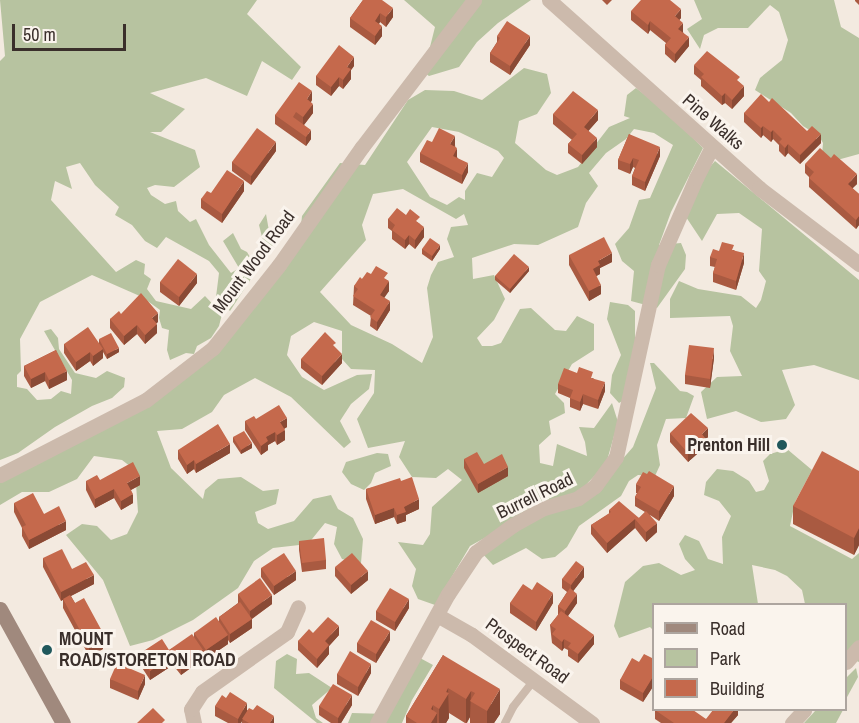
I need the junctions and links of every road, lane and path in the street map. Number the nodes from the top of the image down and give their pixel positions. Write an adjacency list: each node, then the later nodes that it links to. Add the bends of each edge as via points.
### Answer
1 (549, 0): 3 (street, Pine Walks)
2 (471, 2): 5 (street, Mount Wood Road, via 279,265 213,348 146,400)
3 (712, 147): 4 (street, Pine Walks); 8 (street, Burrell Road, via 658,265 615,457 595,486 578,498 544,508 476,552)
4 (859, 264)
5 (0, 476)
6 (298, 607): 14 (street, via 287,632 202,692 191,709)
7 (0, 609): 13 (main road)
8 (437, 615): 11 (street, Prospect Road); 15 (street, Burrell Road)
9 (859, 647): 10 (street)
10 (847, 661)
11 (534, 680): 16 (lane); 17 (street, Prospect Road)
12 (803, 711): 18 (street)
13 (63, 723)
14 (194, 723)
15 (377, 723)
16 (505, 723)
17 (592, 723)
18 (792, 723)

